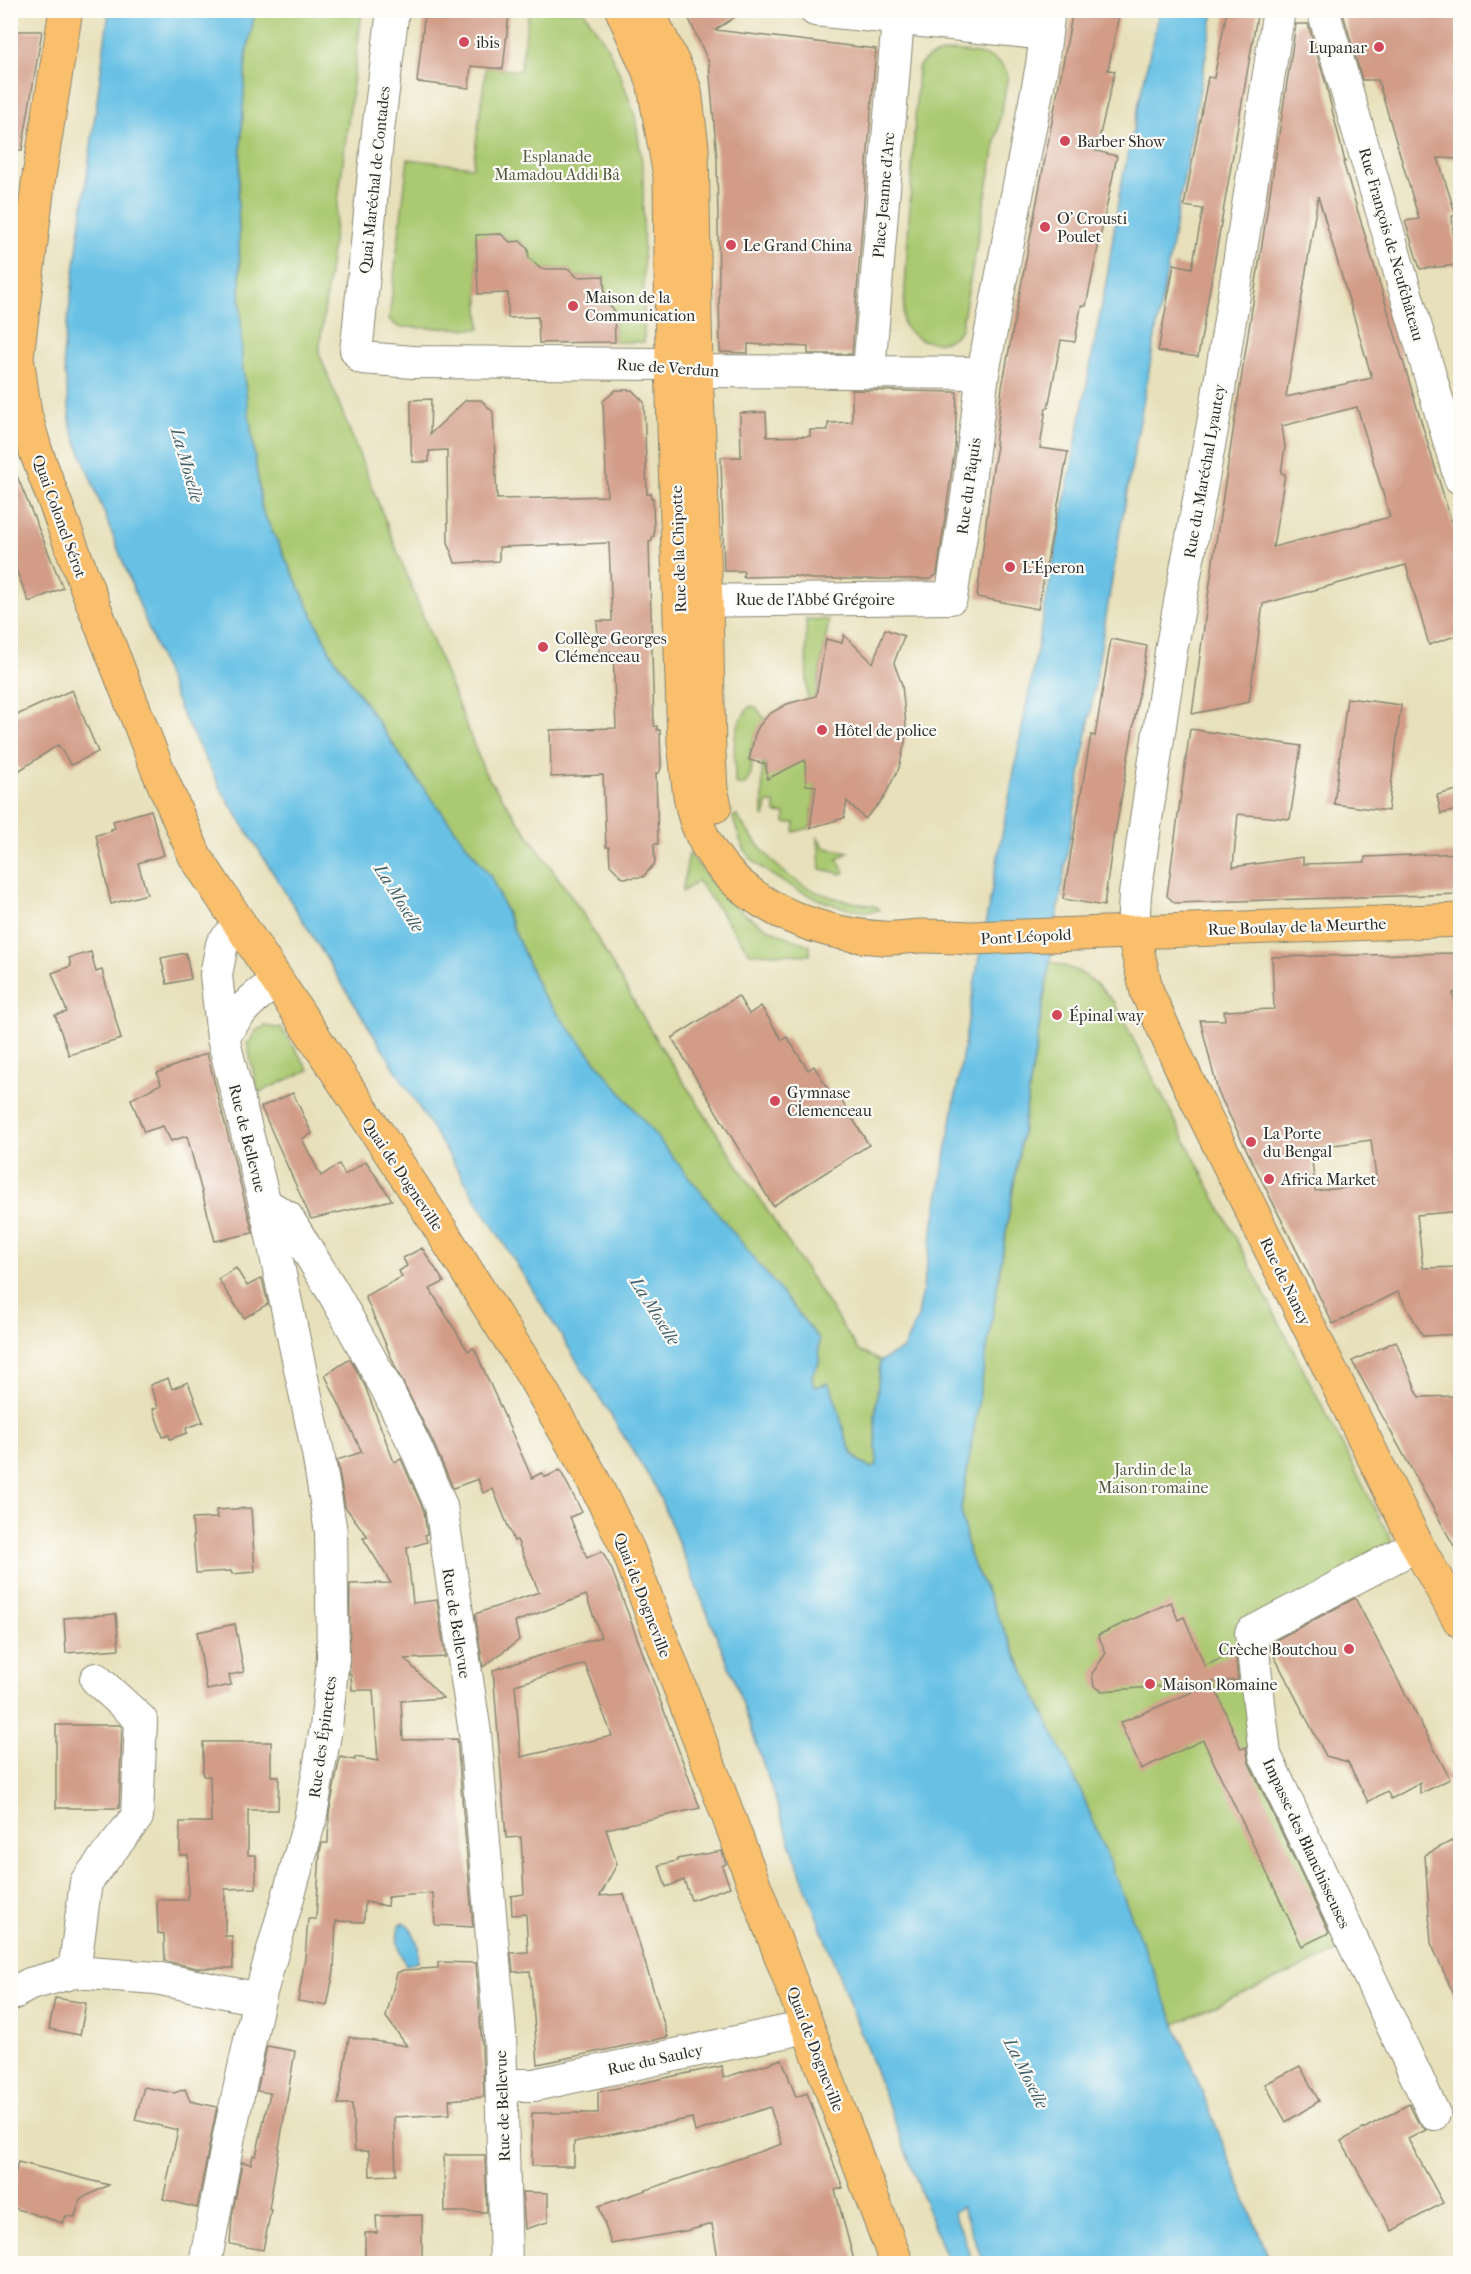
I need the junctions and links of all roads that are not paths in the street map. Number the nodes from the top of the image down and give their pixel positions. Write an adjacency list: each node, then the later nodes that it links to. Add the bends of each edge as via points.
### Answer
1 (66, 10): 13 (main road, Quai Colonel Sérot, via 39,177)
2 (393, 10): 10 (street, Quai Maréchal de Contades)
3 (622, 10): 11 (main road, Rue de la Chipotte, via 653,81 670,176)
4 (646, 10): 11 (main road, Rue de la Chipotte, via 678,73 692,147 694,200)
5 (816, 10): 8 (street)
6 (1280, 10): 20 (street, Rue du Maréchal Lyautey, via 1217,402 1171,651 1135,894)
7 (1323, 10): 15 (street, Rue François de Neufchâteau)
8 (898, 19): 9 (street, via 1028,32); 12 (street, Place Jeanne d'Arc)
9 (1048, 21): 14 (street)
10 (356, 350): 11 (street, Rue de Verdun, via 362,358 413,362)
11 (684, 368): 12 (street, Rue de Verdun); 17 (main road, Rue de la Chipotte)
12 (869, 371): 14 (street, Rue de Verdun)
13 (14, 373): 19 (main road, Quai Colonel Sérot, via 36,452 158,768 195,856)
14 (983, 373): 16 (street, Rue du Pâquis)
15 (1461, 478)
16 (951, 598): 17 (street, Rue de l'Abbé Grégoire)
17 (693, 601): 21 (main road, Rue de la Chipotte, via 711,790 720,826 740,856 765,880 818,904 883,919 924,936)
18 (1461, 920): 20 (main road, Rue Boulay de la Meurthe)
19 (240, 924): 22 (main road, Quai Colonel Sérot); 23 (street, Rue de Bellevue, via 222,944 216,975)
20 (1133, 932): 21 (main road, Pont Léopold); 25 (main road, Rue de Nancy, via 1147,992 1188,1082)
21 (970, 938)
22 (278, 981): 23 (street, via 238,1013); 31 (main road, Quai de Dogneville, via 432,1216 590,1472 628,1550)
23 (223, 1038): 24 (street, Rue de Bellevue)
24 (265, 1204): 30 (street, Rue des Épinettes, via 332,1532 333,1658 310,1820); 32 (street, Rue de Bellevue, via 287,1217 333,1292 387,1389 441,1506 475,1733)
25 (1417, 1545): 26 (main road, Rue de Nancy); 33 (street, Impasse des Blanchisseuses, via 1251,1633 1265,1755)
26 (1461, 1621)
27 (96, 1679): 28 (street, via 141,1720 137,1817 86,1882)
28 (74, 1972): 29 (street, via 30,1984); 30 (street, via 156,1978)
29 (10, 1995)
30 (259, 1999): 34 (street, Rue des Épinettes)
31 (807, 2027): 32 (street, Rue du Saulcy, via 534,2085); 36 (main road, Quai de Dogneville)
32 (502, 2085): 35 (street, Rue de Bellevue)
33 (1434, 2114)
34 (205, 2264)
35 (506, 2264)
36 (897, 2264)

